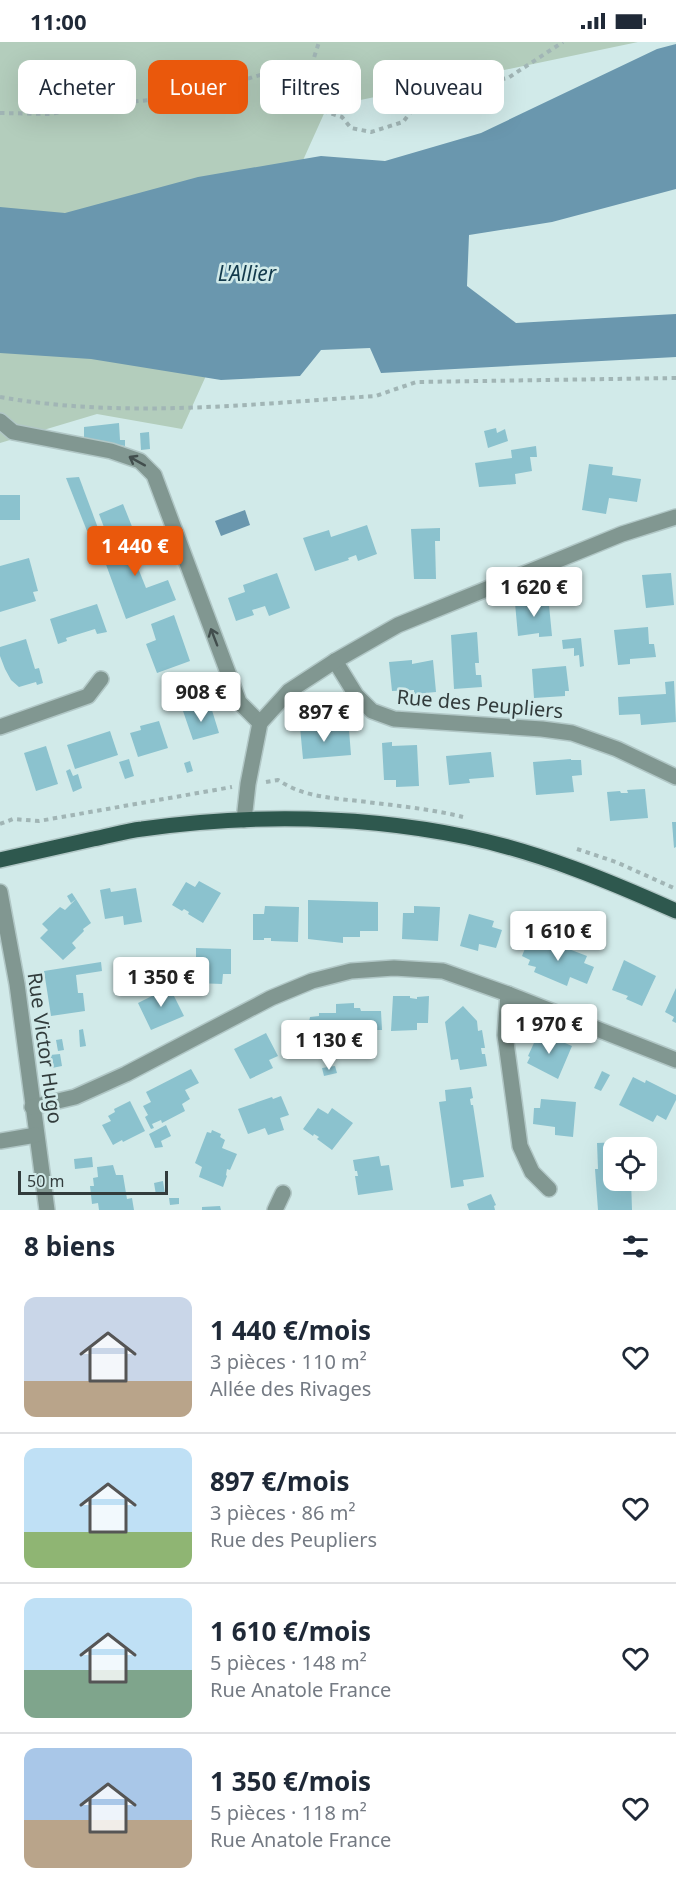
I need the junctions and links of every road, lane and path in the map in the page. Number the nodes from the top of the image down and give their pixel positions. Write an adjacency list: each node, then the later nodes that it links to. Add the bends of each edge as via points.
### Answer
1 (319, 42): 3 (path)
2 (563, 42): 6 (path, via 508,78 478,83 458,95 413,109 403,122 371,132 351,128 342,117)
3 (313, 60)
4 (260, 74): 5 (path, via 240,81 207,110 151,100 50,114)
5 (0, 113)
6 (333, 114)
7 (676, 378): 8 (path, via 416,382 376,396 124,410)
8 (0, 397)
9 (0, 421): 13 (street, one-way to 9, via 239,702 154,475 140,461 111,450 14,432)
10 (676, 517): 11 (street, via 622,534 449,603 398,625)
11 (334, 661): 13 (street, via 289,691); 15 (street, Rue des Peupliers, via 372,711 394,719 572,734 617,749)
12 (101, 679): 14 (street, via 88,696)
13 (260, 723): 16 (street)
14 (0, 727)
15 (676, 777)
16 (244, 820): 17 (main road, via 139,829); 19 (main road, via 320,819 467,837 537,856 616,884)
17 (0, 860)
18 (0, 892): 22 (street, Rue Victor Hugo, via 17,984)
19 (676, 911)
20 (508, 994): 21 (street); 22 (street, via 443,971 351,971 271,998 75,1097); 25 (street, via 505,1035 520,1146 532,1172)
21 (676, 1060)
22 (32, 1107): 23 (street, Rue Victor Hugo)
23 (36, 1135): 24 (street); 27 (street, Rue Victor Hugo)
24 (0, 1141)
25 (549, 1189)
26 (283, 1193): 28 (street)
27 (47, 1210)
28 (275, 1210)

